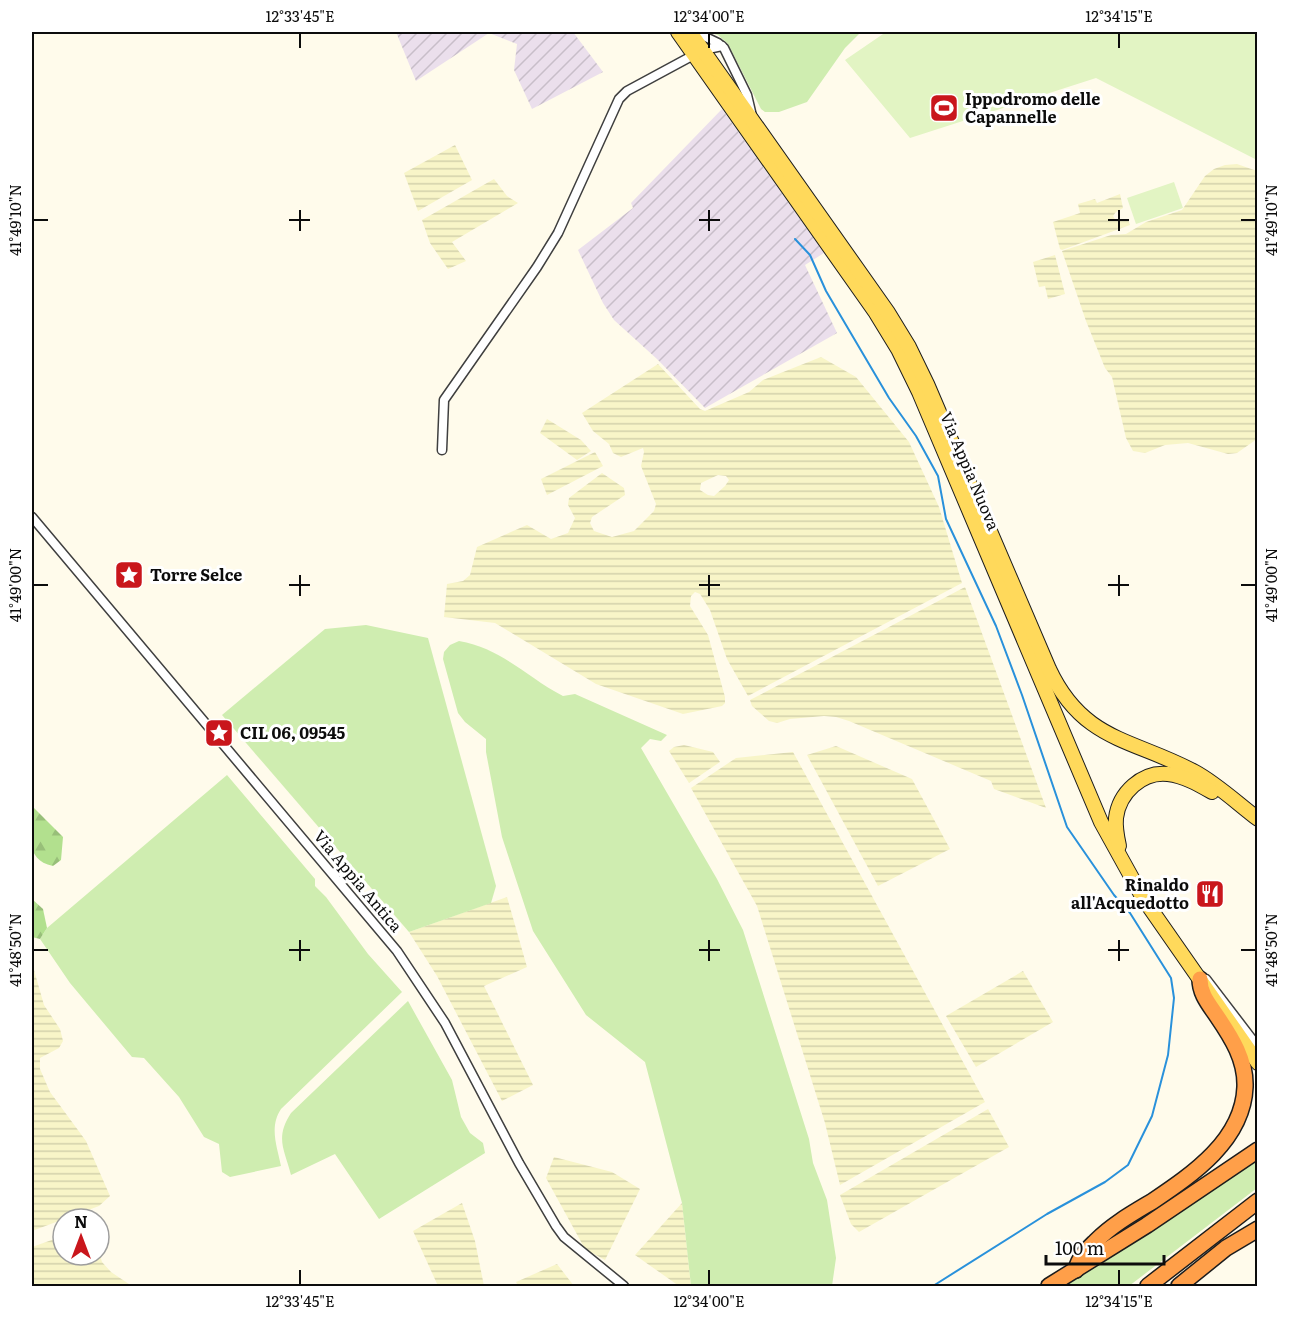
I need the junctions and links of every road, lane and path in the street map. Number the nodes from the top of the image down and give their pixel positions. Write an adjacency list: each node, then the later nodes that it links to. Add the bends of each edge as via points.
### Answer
1 (678, 32): 5 (main road, Via Appia Nuova)
2 (690, 32): 5 (main road, Via Appia Nuova)
3 (695, 32): 4 (street)
4 (722, 46): 5 (street); 6 (street, via 746,92)
5 (698, 52): 6 (main road, Via Appia Nuova); 7 (street, via 619,99 558,233 444,400); 11 (main road, Via Appia Nuova, via 902,355 1090,798)
6 (752, 117): 9 (main road, Via Appia Nuova, via 909,347 1061,692 1077,711 1103,731 1182,765)
7 (442, 450)
8 (32, 517): 20 (street, Via Appia Antica, via 397,951 445,1023 556,1226)
9 (1223, 792): 10 (main road, Via Appia Nuova); 11 (main road, via 1213,793 1170,774 1140,780 1124,797 1117,814)
10 (1257, 819)
11 (1123, 863): 12 (main road, Via Appia Nuova)
12 (1181, 952): 13 (main road, Via Appia Nuova); 14 (street, Via Appia Nuova, via 1216,990)
13 (1200, 979): 15 (main road, Via Appia Nuova); 19 (highway, via 1200,991 1241,1058 1245,1088 1239,1117 1213,1154 1104,1233 1078,1260)
14 (1257, 1047)
15 (1257, 1063)
16 (1257, 1150): 19 (highway)
17 (1257, 1201): 22 (highway)
18 (1257, 1229): 23 (highway, via 1226,1248)
19 (1076, 1270): 21 (highway)
20 (624, 1287)
21 (1049, 1287)
22 (1148, 1287)
23 (1179, 1287)

